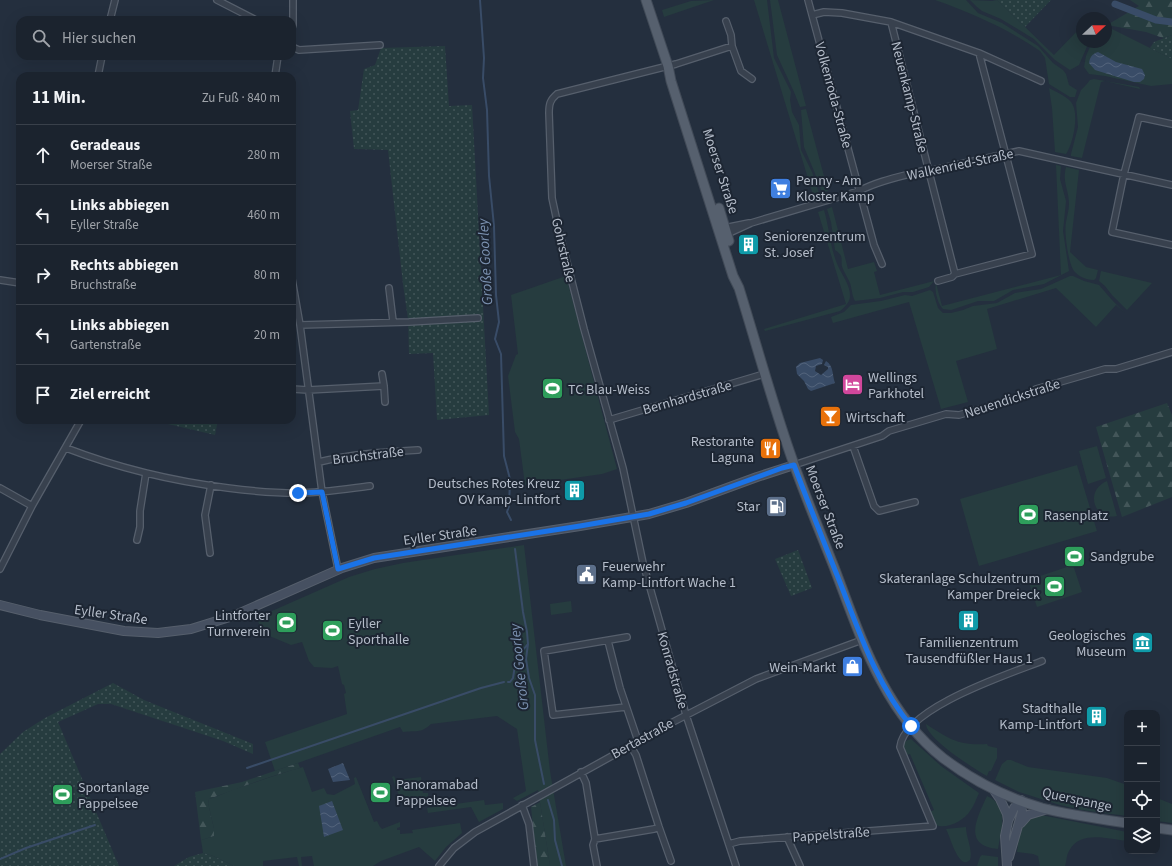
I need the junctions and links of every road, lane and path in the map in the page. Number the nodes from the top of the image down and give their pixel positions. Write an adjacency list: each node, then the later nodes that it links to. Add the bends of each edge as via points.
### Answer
1 (115, 0): 7 (street)
2 (217, 0): 8 (street)
3 (293, 0): 9 (street)
4 (646, 0): 18 (main road, Moerser Straße)
5 (808, 0): 6 (street, Volkenroda-Straße)
6 (812, 15): 11 (street, via 824,12 842,13); 28 (street, Volkenroda-Straße)
7 (111, 16)
8 (248, 16)
9 (293, 16)
10 (726, 21): 13 (street)
11 (891, 22): 15 (street); 25 (street, Neuenkamp-Straße)
12 (380, 45): 14 (street)
13 (732, 46): 18 (street, Gohrstraße); 21 (street, via 741,72)
14 (296, 49)
15 (979, 53): 22 (street); 24 (street)
16 (101, 60): 19 (street)
17 (277, 60): 20 (street)
18 (668, 66): 29 (main road, Moerser Straße, via 677,79); 48 (street, Gohrstraße, via 557,94 551,98 549,104 552,198)
19 (99, 72)
20 (276, 72)
21 (752, 79)
22 (1042, 81)
23 (1172, 124): 26 (street, via 1139,117)
24 (1005, 154): 25 (street, Walkenried-Straße); 26 (street, Walkenried-Straße, via 1019,151); 32 (street, via 1032,254)
25 (929, 171): 28 (street, Walkenried-Straße, via 892,179); 32 (street, Neuenkamp-Straße)
26 (1124, 174): 27 (street, Walkenried-Straße); 30 (street, via 1112,232)
27 (1172, 185)
28 (859, 191): 29 (street, Walkenried-Straße); 31 (street, Volkenroda-Straße)
29 (723, 232): 43 (main road, Moerser Straße, via 734,259 739,288)
30 (1172, 245)
31 (882, 264)
32 (955, 274): 34 (street)
33 (0, 280): 35 (street)
34 (938, 281)
35 (16, 282)
36 (389, 288): 39 (street)
37 (296, 306): 40 (street, Bruchstraße)
38 (478, 318): 39 (street)
39 (393, 321): 40 (street)
40 (300, 325): 46 (street, Bruchstraße)
41 (1172, 352): 50 (street, Neuendickstraße, via 1036,389 1028,395 959,415 946,414)
42 (382, 374): 44 (street)
43 (764, 374): 48 (street, Bernhardstraße); 54 (main road, Moerser Straße)
44 (384, 386): 46 (street); 47 (street)
45 (296, 389): 46 (street)
46 (308, 390): 53 (street, Bruchstraße)
47 (385, 402)
48 (609, 420): 62 (street, Gohrstraße, via 623,468)
49 (79, 424): 51 (street)
50 (853, 446): 54 (street, Neuendickstraße); 60 (street, via 874,506 879,511)
51 (66, 448): 55 (street); 61 (street)
52 (418, 450): 53 (street, Bruchstraße, via 374,452)
53 (319, 462): 59 (street, Bruchstraße)
54 (794, 465): 62 (main road, Eyller Straße, via 672,508); 69 (main road, Moerser Straße)
55 (146, 473): 56 (street); 63 (street)
56 (211, 486): 59 (street, via 264,492); 64 (street, via 205,515)
57 (370, 486): 59 (street)
58 (0, 488): 61 (street)
59 (322, 492): 66 (street, Bruchstraße)
60 (915, 502)
61 (32, 506): 65 (street)
62 (633, 517): 66 (main road, Eyller Straße, via 374,558); 73 (street, Konradstraße, via 643,563)
63 (137, 540)
64 (210, 553)
65 (0, 569)
66 (338, 569): 67 (main road, Eyller Straße, via 233,616 192,629 158,633 113,629)
67 (0, 605)
68 (627, 637): 70 (street)
69 (862, 640): 73 (street, Bertastraße, via 756,679); 74 (main road, Moerser Straße, via 880,679)
70 (608, 641): 72 (street); 72 (street, via 544,651 553,715)
71 (1042, 662): 74 (street, via 966,691)
72 (626, 707): 75 (street)
73 (686, 715): 75 (street, Bertastraße); 90 (street, Konradstraße)
74 (911, 726): 78 (main road, Moerser Straße, via 942,757); 88 (street, Pappelstraße, via 900,748 933,826)
75 (638, 741): 76 (street, Bertastraße)
76 (630, 745): 77 (street, Bertastraße); 84 (street, via 636,755)
77 (581, 772): 80 (street, Bertastraße); 89 (street, via 586,783)
78 (992, 788): 79 (main road, Moerser Straße); 82 (main road, Moerser Straße, via 1005,807)
79 (1021, 800): 81 (main road, Querspange); 82 (main road, Moerser Straße); 85 (main road, Moerser Straße, via 1022,812)
80 (522, 805): 93 (street, Bertastraße, via 466,838); 94 (street, via 529,824)
81 (1048, 809): 83 (main road, Querspange); 85 (main road, Moerser Straße, via 1028,815)
82 (1008, 821): 92 (main road, Moerser Straße, via 1005,836)
83 (1124, 822)
84 (659, 827): 89 (street); 91 (street)
85 (1018, 827): 92 (main road, Moerser Straße)
86 (1160, 828): 87 (main road)
87 (1172, 830)
88 (787, 837): 90 (street, Pappelstraße); 97 (street)
89 (595, 839): 95 (street, via 593,845)
90 (729, 844): 96 (street, Konradstraße)
91 (671, 861)
92 (1007, 864)
93 (439, 866)
94 (534, 866)
95 (597, 866)
96 (736, 866)
97 (800, 866)

